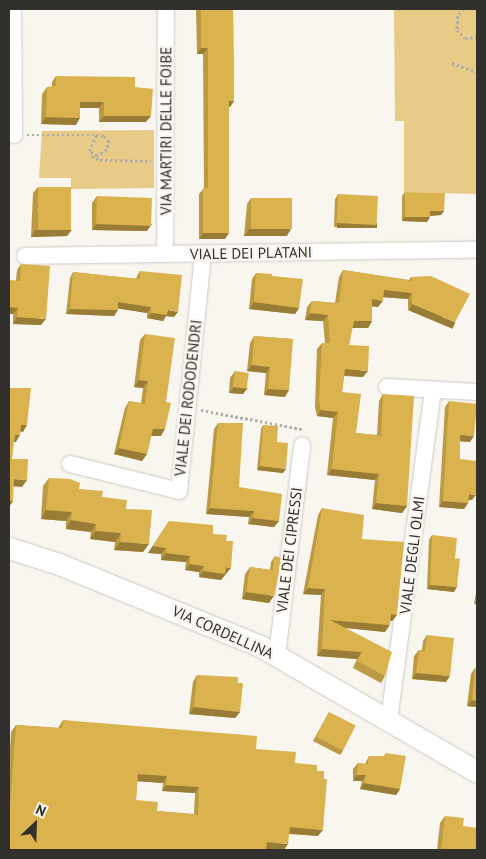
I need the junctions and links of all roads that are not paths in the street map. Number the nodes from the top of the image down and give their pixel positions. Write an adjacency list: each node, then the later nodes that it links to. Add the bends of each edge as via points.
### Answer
1 (13, 9): 3 (street)
2 (166, 9): 5 (street, VIA MARTIRI DELLE FOIBE)
3 (14, 135)
4 (477, 250): 6 (street, VIALE DEI PLATANI)
5 (165, 254): 6 (street, VIALE DEI PLATANI); 7 (street, VIALE DEI PLATANI)
6 (203, 254): 12 (street, VIALE DEI RODODENDRI, via 179,491)
7 (25, 256)
8 (387, 388): 9 (street)
9 (433, 390): 10 (street); 15 (street, VIALE DEGLI OLMI)
10 (477, 392)
11 (302, 445): 14 (street, VIALE DEI CIPRESSI)
12 (70, 464)
13 (9, 548): 14 (street, VIA CORDELLINA, via 59,564 260,646)
14 (277, 656): 15 (street, VIA CORDELLINA)
15 (389, 720): 16 (street, VIA CORDELLINA)
16 (477, 772)

